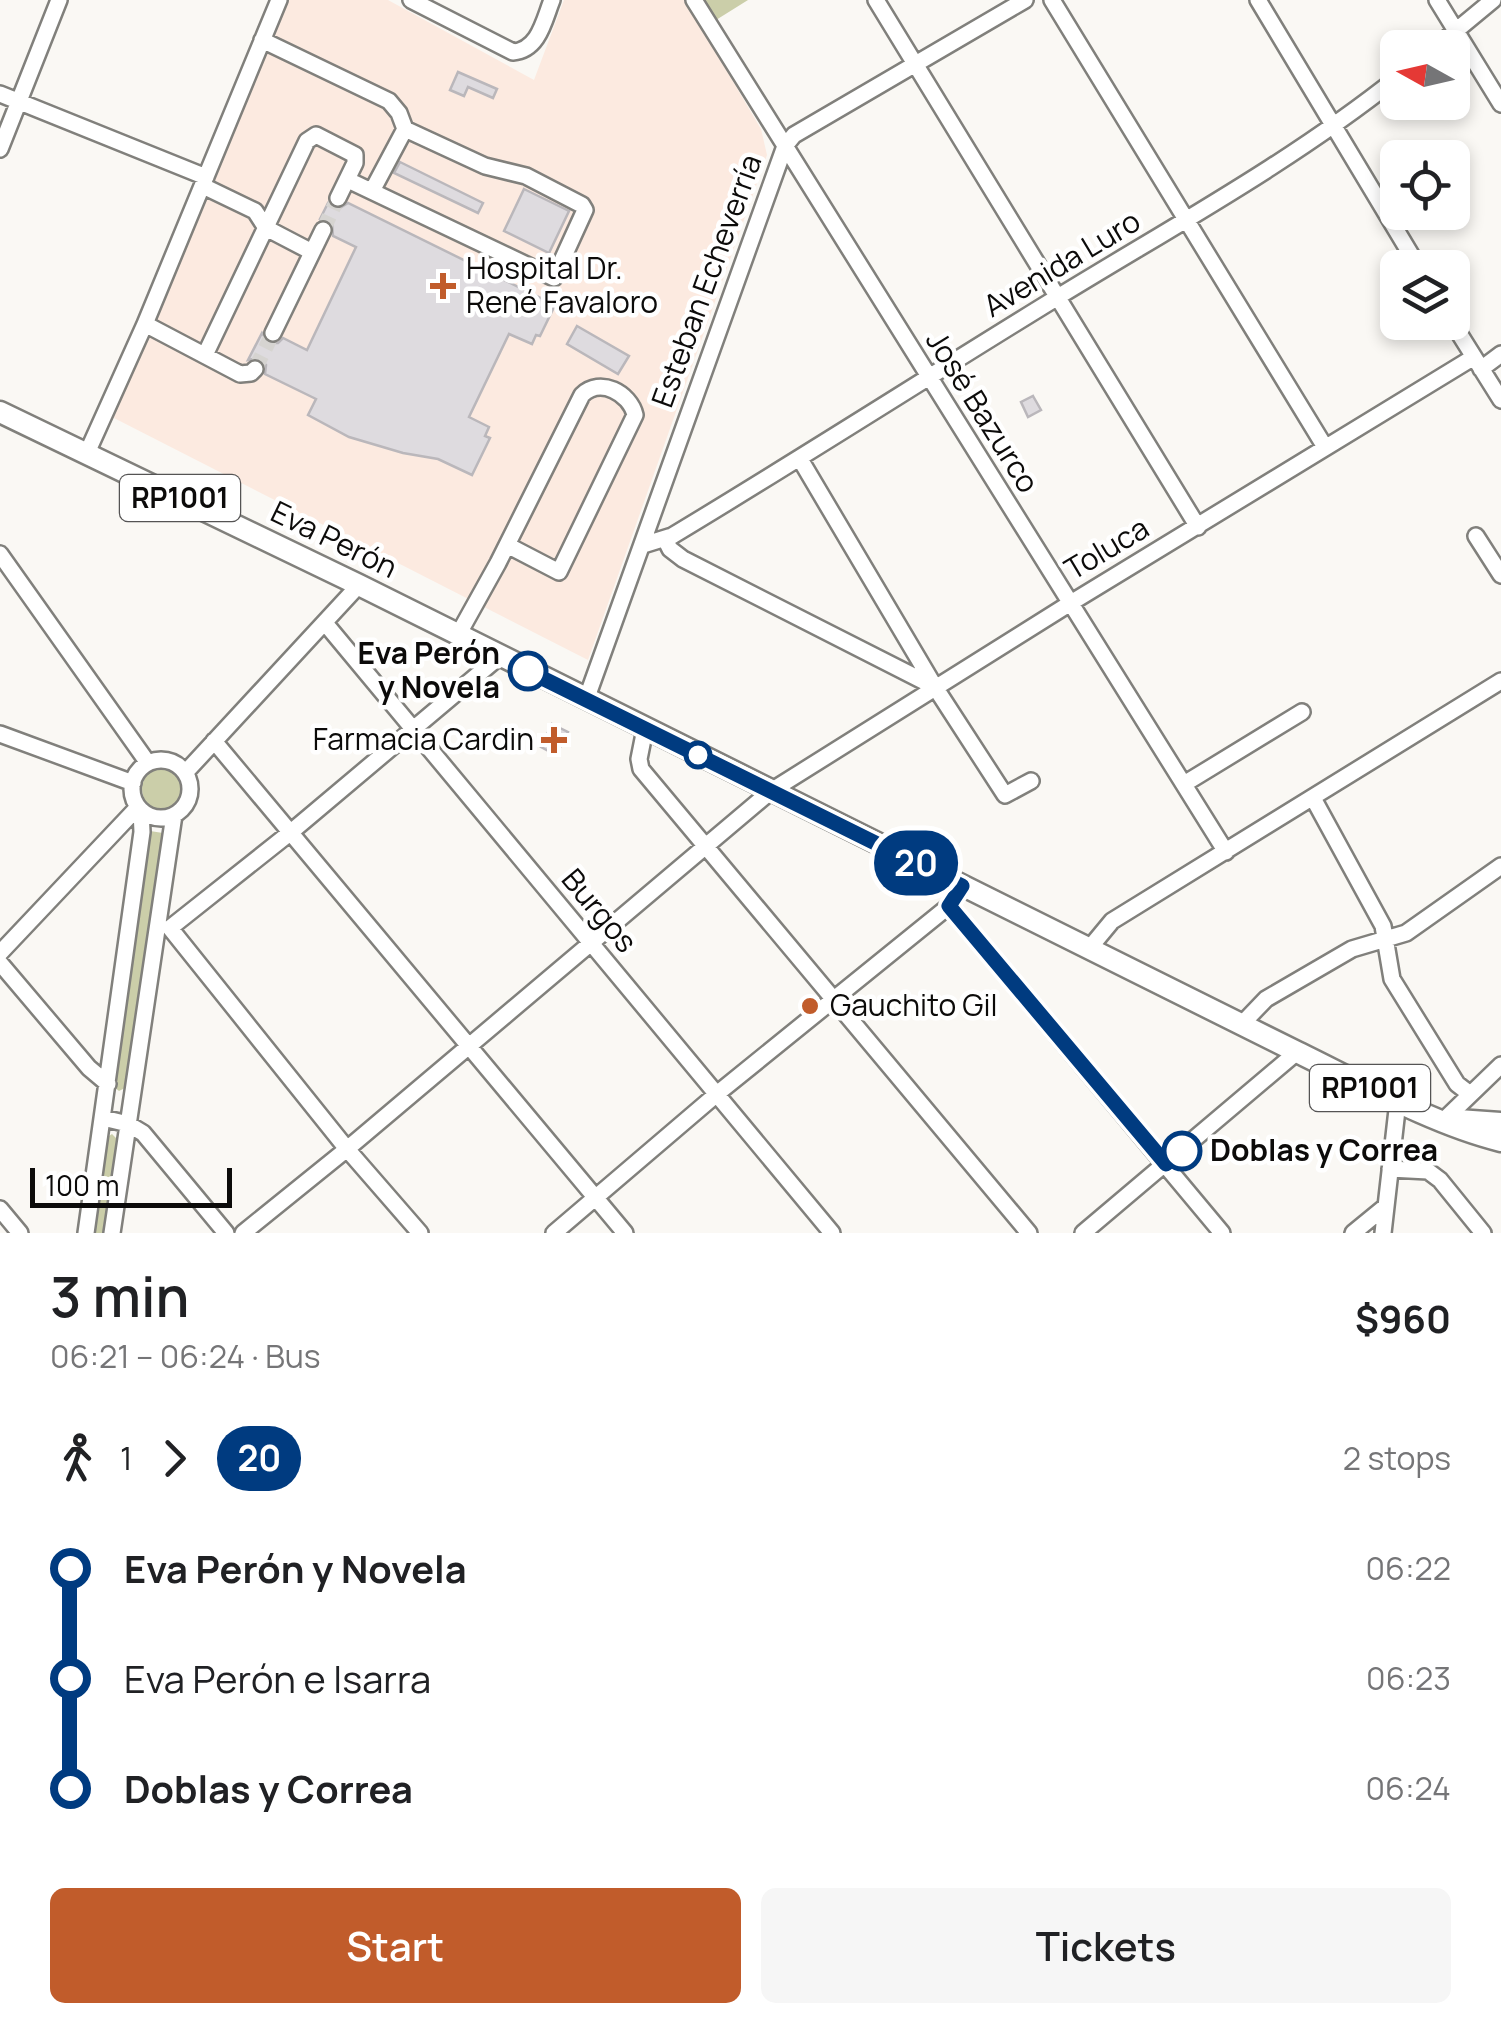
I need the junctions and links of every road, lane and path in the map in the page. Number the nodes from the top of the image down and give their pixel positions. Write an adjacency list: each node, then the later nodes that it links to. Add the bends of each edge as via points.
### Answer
1 (60, 0): 18 (street)
2 (278, 0): 13 (street)
3 (411, 0): 4 (street, via 501,48 522,51 537,37)
4 (552, 0)
5 (694, 0): 22 (street, José Bazurco)
6 (876, 0): 15 (street)
7 (1025, 0): 15 (street, Esteban Echeverría)
8 (1052, 0): 28 (street)
9 (1258, 0): 20 (street)
10 (1438, 0): 12 (street)
11 (1493, 0): 12 (street)
12 (1456, 30)
13 (262, 40): 21 (street, via 389,102); 25 (street)
14 (1470, 53): 19 (street)
15 (915, 64): 22 (street, Esteban Echeverría, via 794,134); 33 (street)
16 (1380, 91): 20 (street, Avenida Luro)
17 (0, 94): 18 (street)
18 (19, 102): 23 (street); 25 (street)
19 (1501, 104)
20 (1334, 128): 28 (street, Avenida Luro); 31 (street)
21 (404, 129): 26 (street); 26 (street, via 582,205 584,216 554,278)
22 (785, 146): 41 (street, José Bazurco); 50 (street, Esteban Echeverría)
23 (0, 149)
24 (348, 180): 26 (street); 27 (street); 29 (street, via 352,152 311,137)
25 (204, 181): 29 (street, via 254,211); 34 (street)
26 (372, 192)
27 (338, 198)
28 (1188, 221): 33 (street, Avenida Luro); 44 (street)
29 (266, 228): 32 (street); 38 (street)
30 (323, 230): 32 (street)
31 (1409, 250)
32 (312, 252): 35 (street)
33 (1057, 298): 41 (street, Avenida Luro); 47 (street)
34 (145, 324): 38 (street); 45 (street)
35 (273, 333)
36 (1463, 340): 39 (street)
37 (1501, 354): 39 (street, Toluca)
38 (205, 356): 40 (street, via 246,375)
39 (1478, 363): 42 (street); 44 (street, Toluca)
40 (255, 368)
41 (928, 378): 46 (street, Avenida Luro); 55 (street, José Bazurco)
42 (1501, 400)
43 (0, 412): 45 (main road, Eva Perón / RP1001)
44 (1325, 447): 47 (street, Toluca)
45 (87, 453): 54 (main road, Eva Perón / RP1001)
46 (800, 459): 49 (street, Avenida Luro); 60 (street)
47 (1198, 526): 55 (street, Toluca)
48 (1476, 536): 53 (street)
49 (665, 539): 50 (street, Avenida Luro); 60 (street, via 682,558)
50 (642, 544): 61 (street, Esteban Echeverría)
51 (507, 545): 51 (street, via 582,395 599,386 626,398 635,415 560,572); 57 (street)
52 (0, 554): 67 (street)
53 (1501, 575)
54 (359, 585): 56 (street); 57 (main road, Eva Perón / RP1001)
55 (1069, 604): 60 (street, Toluca); 71 (street, José Bazurco)
56 (325, 623): 63 (street, Burgos); 66 (street)
57 (458, 635): 58 (main road, Eva Perón / RP1001)
58 (500, 656): 61 (main road, Eva Perón / RP1001); 63 (street)
59 (1501, 681): 73 (street)
60 (935, 687): 69 (street, via 1005,794); 72 (street, Toluca)
61 (586, 700): 64 (main road, RP1001)
62 (1302, 712): 71 (street)
63 (412, 729): 76 (street); 84 (street, Burgos)
64 (645, 729): 72 (main road, RP1001); 77 (street, via 641,769)
65 (0, 734): 70 (street)
66 (214, 741): 68 (street); 76 (street)
67 (148, 763): 68 (street, via 170,762); 70 (street)
68 (185, 773): 75 (street, via 189,796)
69 (1030, 781)
70 (133, 783): 74 (street)
71 (1184, 784): 78 (street, José Bazurco)
72 (771, 791): 77 (street, Toluca); 80 (main road, RP1001)
73 (1314, 798): 78 (street); 83 (street)
74 (140, 809): 75 (street, via 157,818); 86 (street); 93 (street)
75 (174, 815): 82 (street)
76 (290, 832): 82 (street); 90 (street)
77 (708, 846): 84 (street, Toluca); 88 (street)
78 (1226, 852): 85 (street, via 1112,921)
79 (1501, 866): 83 (street, via 1406,933)
80 (962, 886): 81 (street); 85 (main road, RP1001)
81 (949, 906): 88 (street); 103 (street)
82 (163, 928): 99 (street); 102 (street)
83 (1386, 938): 89 (street, via 1352,948 1266,998); 95 (street, via 1392,980 1457,1084)
84 (590, 944): 90 (street, Toluca); 94 (street, Burgos)
85 (1088, 950): 89 (main road, RP1001)
86 (0, 953)
87 (0, 964): 93 (street)
88 (835, 1000): 94 (street); 117 (street)
89 (1241, 1025): 91 (main road, RP1001)
90 (468, 1046): 102 (street, Toluca); 105 (street)
91 (1297, 1052): 96 (main road, RP1001); 103 (street)
92 (1501, 1065): 95 (street)
93 (108, 1084): 97 (street)
94 (718, 1093): 105 (street); 116 (street, Burgos)
95 (1470, 1094): 98 (street)
96 (1398, 1101): 98 (main road, RP1001); 104 (street)
97 (103, 1118): 99 (street); 109 (street)
98 (1444, 1120): 100 (main road, RP1001); 101 (main road, RP1001)
99 (128, 1124): 110 (street); 111 (street, via 143,1133)
100 (1501, 1124)
101 (1501, 1141)
102 (347, 1149): 112 (street, Toluca); 113 (street)
103 (1166, 1164): 118 (street); 119 (street)
104 (1390, 1168): 106 (street); 122 (street, via 1428,1171)
105 (596, 1198): 114 (street); 115 (street)
106 (1386, 1206): 120 (street); 121 (street)
107 (0, 1208): 108 (street)
108 (20, 1233)
109 (86, 1233)
110 (112, 1233)
111 (226, 1233)
112 (243, 1233)
113 (420, 1233)
114 (554, 1233)
115 (625, 1233)
116 (832, 1233)
117 (1029, 1233)
118 (1083, 1233)
119 (1222, 1233)
120 (1354, 1233)
121 (1383, 1233)
122 (1483, 1233)

